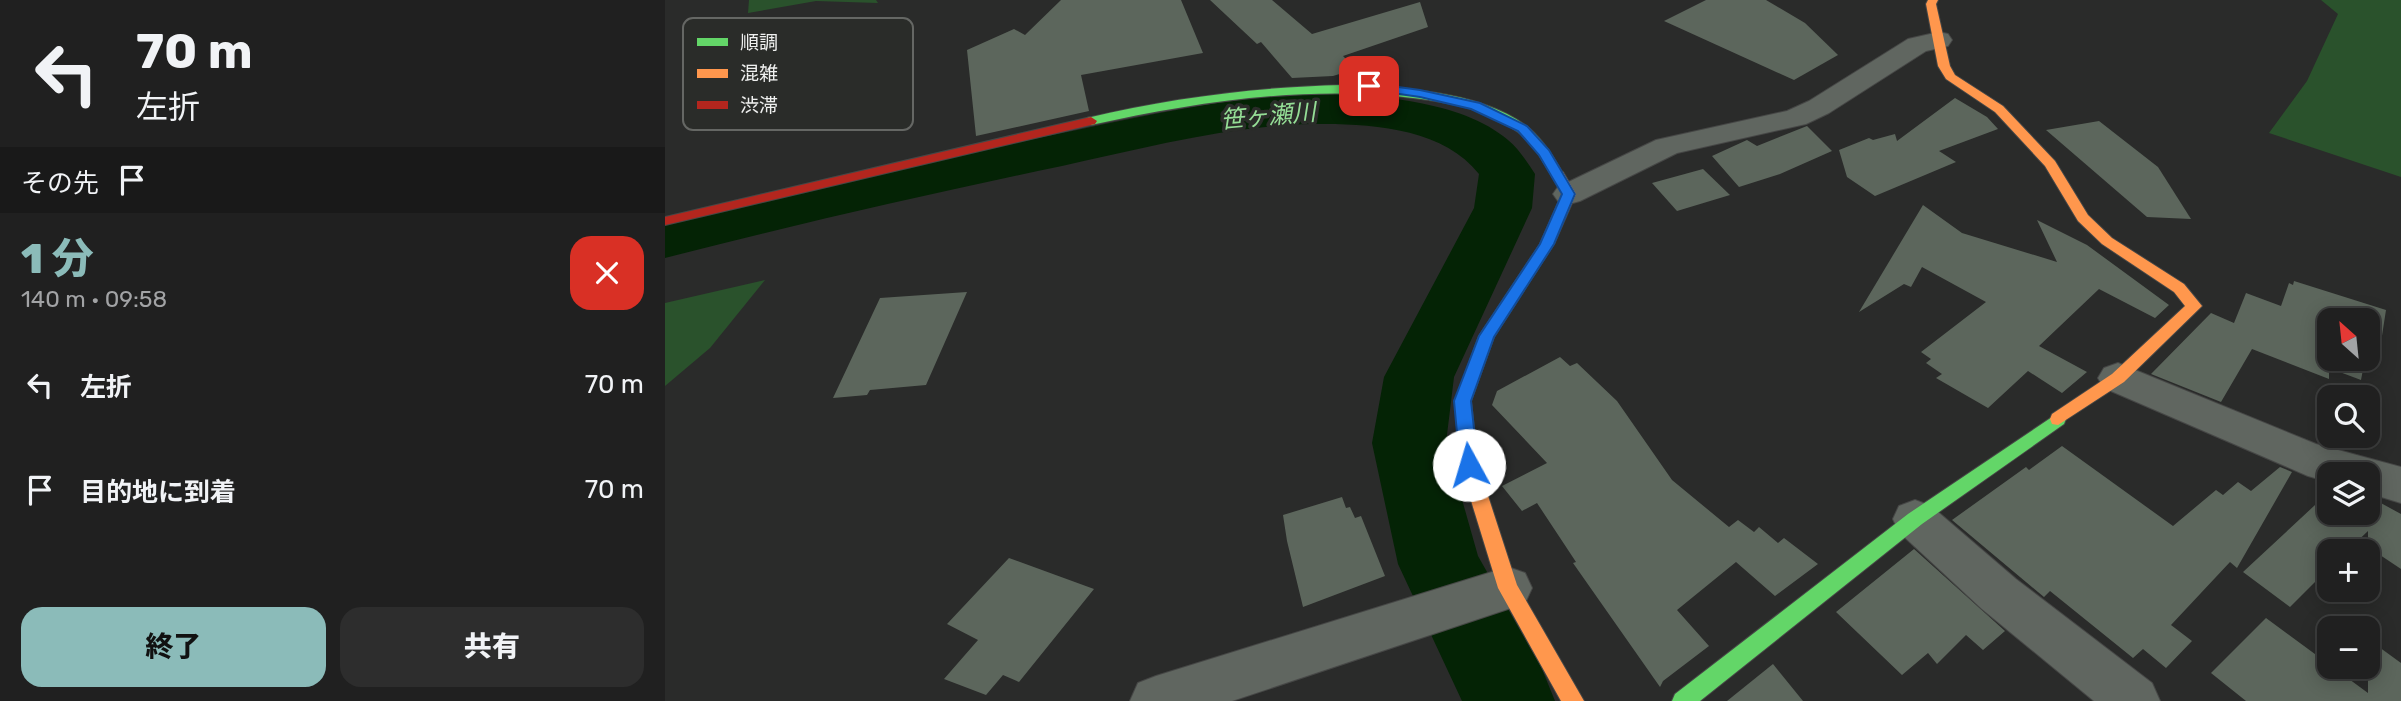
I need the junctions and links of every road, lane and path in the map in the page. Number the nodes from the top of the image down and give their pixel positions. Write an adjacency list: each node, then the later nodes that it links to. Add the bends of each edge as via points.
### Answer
1 (1933, 0): 2 (street)
2 (1939, 40): 3 (street, via 1917,45 1795,118 1667,146); 5 (street, via 1950,77 1999,109 2050,164 2083,218 2125,254 2179,288 2194,306)
3 (1569, 194): 4 (street, via 1545,153 1522,129 1475,106 1382,88 1314,86 1247,90 1164,106); 10 (street, via 1547,244 1487,336 1462,401 1469,465)
4 (665, 221)
5 (2118, 378): 6 (street); 9 (street)
6 (2322, 462)
7 (2380, 479): 8 (street)
8 (2401, 485)
9 (1915, 519): 13 (street); 14 (street, via 1999,594)
10 (1500, 591): 11 (street); 12 (street)
11 (1156, 701)
12 (1573, 701)
13 (1683, 701)
14 (2134, 701)

